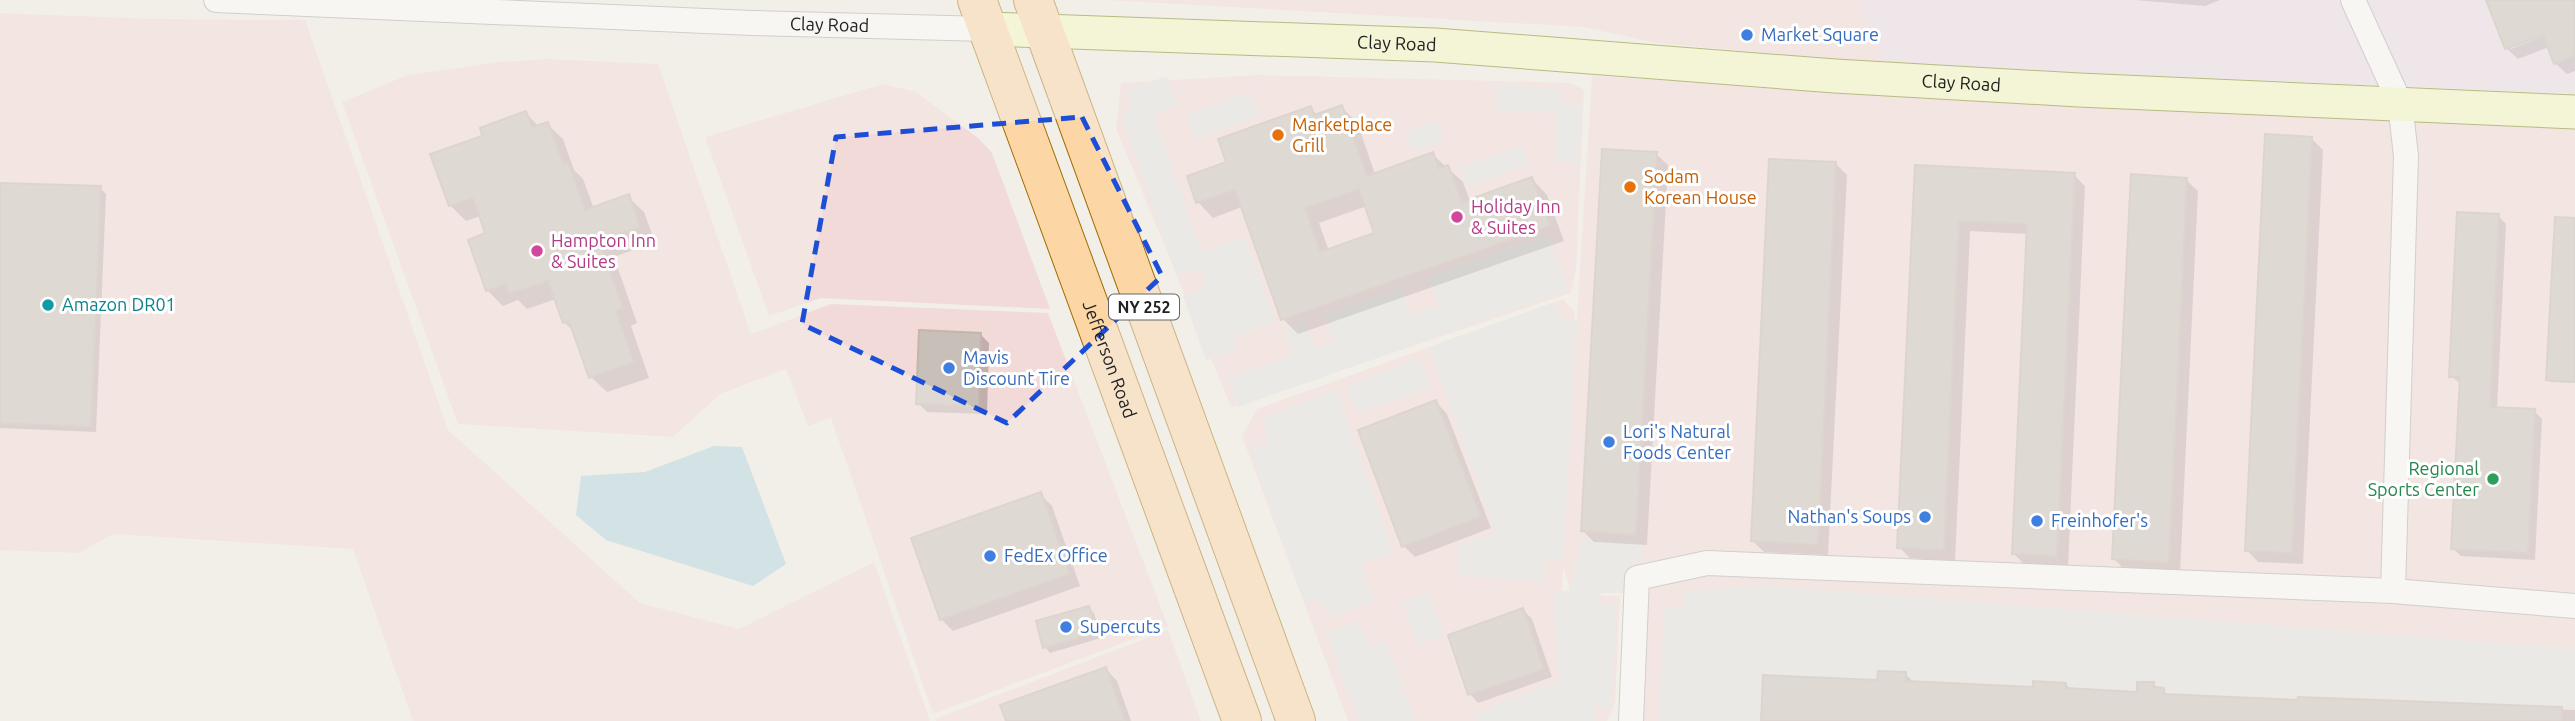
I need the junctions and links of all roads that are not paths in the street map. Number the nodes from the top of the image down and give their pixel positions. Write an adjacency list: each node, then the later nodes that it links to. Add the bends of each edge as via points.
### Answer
1 (216, 0): 3 (street, Clay Road, via 741,22)
2 (2353, 0): 5 (street)
3 (982, 14): 4 (street, Clay Road); 9 (main road, Jefferson Road / NY 252)
4 (1038, 16): 5 (street, Clay Road, via 1808,74); 10 (main road, NY 252)
5 (2400, 103): 6 (street, Clay Road); 7 (street, via 2406,156)
6 (2575, 112)
7 (2393, 591): 8 (street); 11 (street, via 1707,563 1637,578)
8 (2575, 606)
9 (1242, 721)
10 (1296, 721)
11 (1631, 721)

